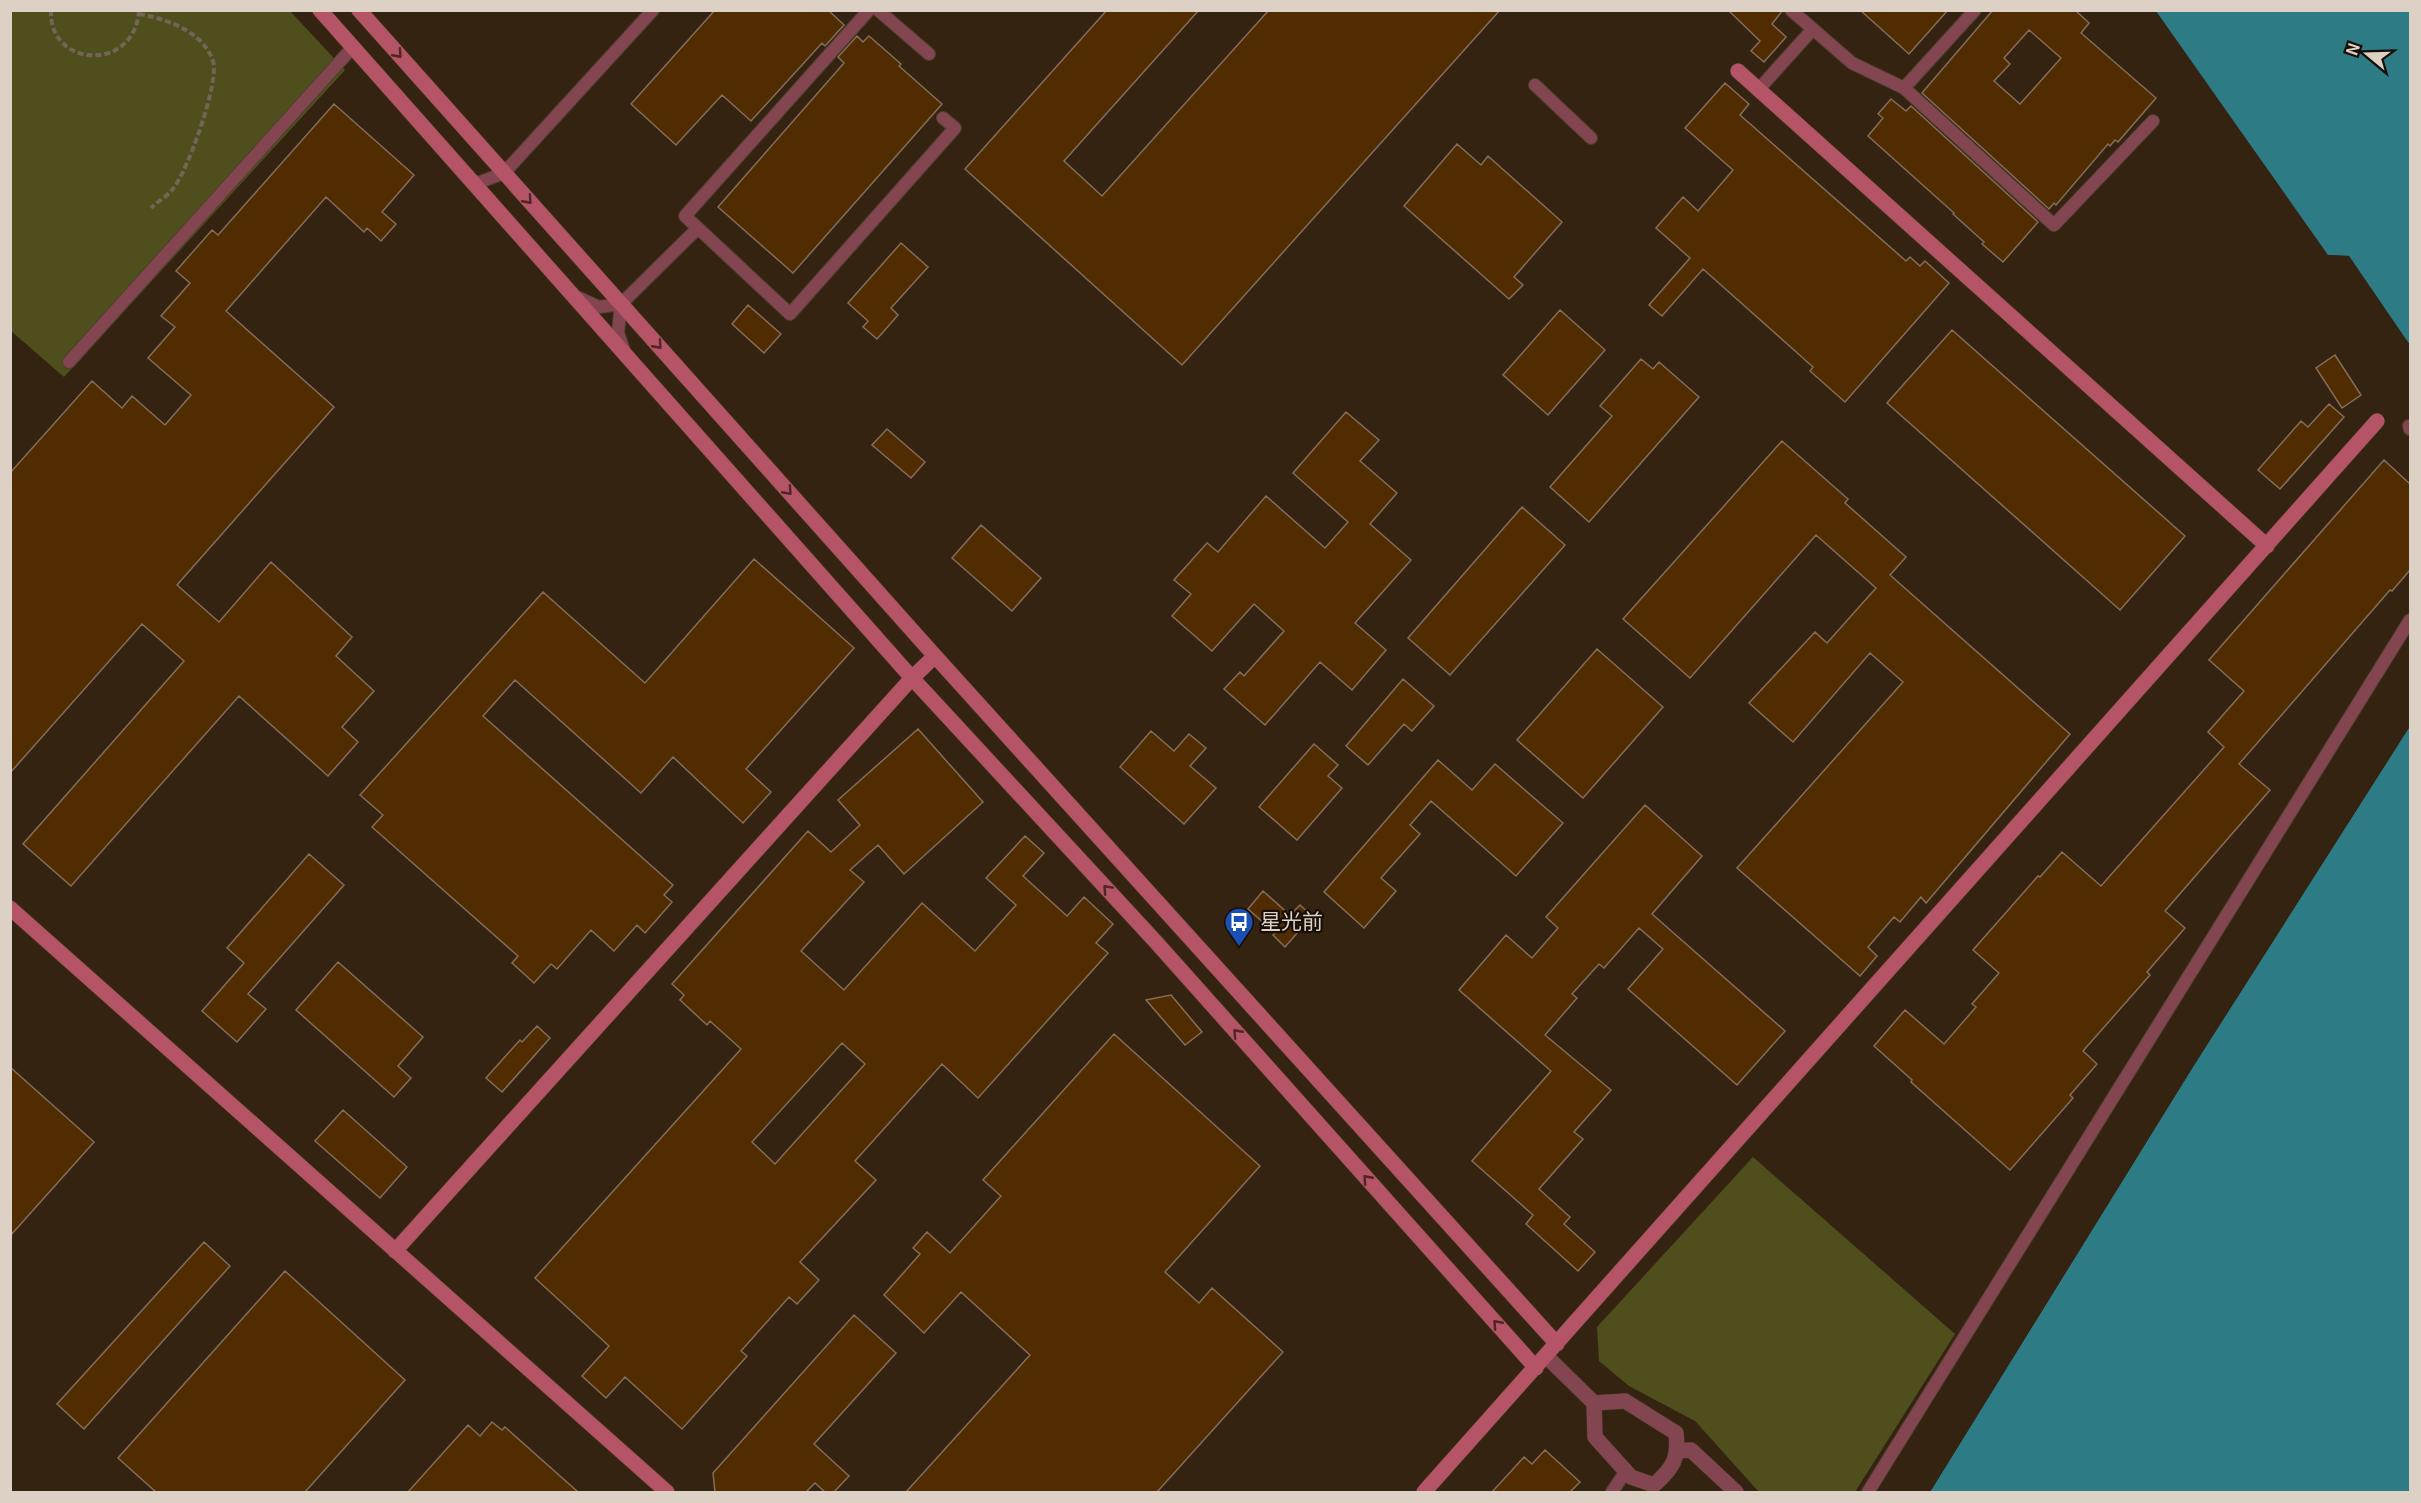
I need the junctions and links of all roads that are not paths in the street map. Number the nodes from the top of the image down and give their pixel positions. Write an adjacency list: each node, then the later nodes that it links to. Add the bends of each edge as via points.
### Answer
1 (321, 10): 9 (street)
2 (359, 10): 18 (street, one-way to 18)
3 (653, 10): 18 (lane)
4 (869, 10): 20 (lane, via 685,216)
5 (878, 10): 10 (lane)
6 (1975, 10): 13 (lane)
7 (1798, 13): 8 (lane)
8 (1812, 30): 13 (lane, via 1852,63); 14 (lane)
9 (353, 47): 19 (street); 24 (lane)
10 (929, 54)
11 (1738, 71): 14 (street)
12 (1535, 85): 17 (lane)
13 (1904, 87): 16 (lane, via 2054,225)
14 (1758, 90): 26 (street)
15 (943, 118): 20 (lane, via 955,128 790,314)
16 (2153, 121)
17 (1591, 138)
18 (504, 173): 19 (lane); 22 (street, one-way to 22)
19 (475, 184): 21 (street)
20 (698, 228): 22 (lane)
21 (574, 295): 22 (lane, via 599,307); 23 (street)
22 (621, 304): 23 (lane, via 618,333); 28 (street, one-way to 28)
23 (626, 354): 29 (street)
24 (69, 362)
25 (2377, 421): 26 (street)
26 (2267, 546): 32 (street)
27 (2410, 620): 42 (lane)
28 (935, 656): 29 (street); 32 (street)
29 (912, 678): 31 (street); 34 (street, one-way to 29, via 1147,932)
30 (10, 908): 31 (street)
31 (395, 1251): 38 (street)
32 (1557, 1344): 33 (street)
33 (1546, 1356): 34 (street); 35 (street)
34 (1536, 1368): 39 (street)
35 (1594, 1403): 36 (street, via 1624,1401 1676,1433); 37 (street, via 1595,1437)
36 (1678, 1450): 37 (street, via 1670,1471 1654,1485 1631,1477); 41 (street, via 1691,1450)
37 (1626, 1471): 40 (lane)
38 (667, 1492)
39 (1424, 1492)
40 (1612, 1492)
41 (1736, 1492)
42 (1868, 1492)

